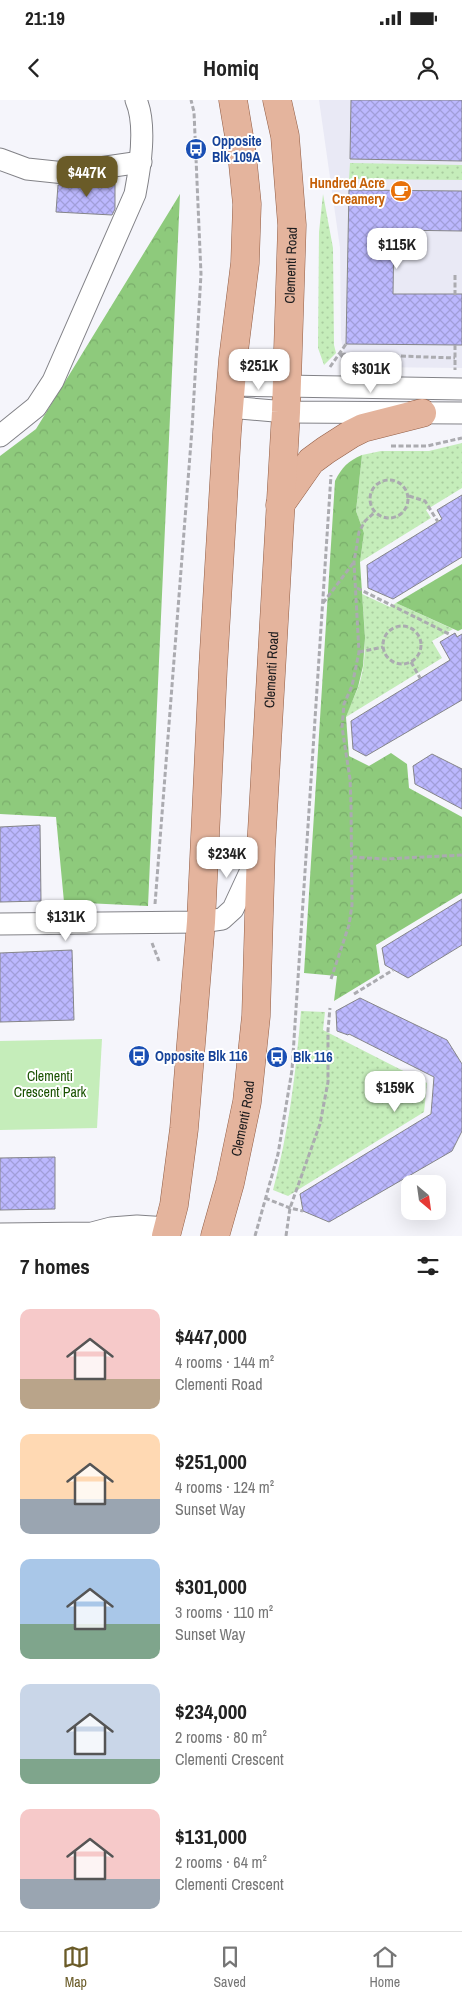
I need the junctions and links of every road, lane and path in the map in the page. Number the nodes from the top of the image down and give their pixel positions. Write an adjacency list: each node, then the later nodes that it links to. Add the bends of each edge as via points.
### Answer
1 (136, 100): 6 (street, via 140,109)
2 (191, 100): 38 (path, via 202,274)
3 (232, 100): 15 (main road, via 247,204 245,263)
4 (277, 100): 16 (main road, Clementi Road, via 285,136 292,225)
5 (0, 159): 6 (street, via 27,169 65,173)
6 (141, 162): 19 (street, via 135,194 53,381 36,407)
7 (455, 275): 8 (path)
8 (455, 295)
9 (346, 344): 11 (path)
10 (455, 345): 12 (path)
11 (340, 354): 12 (path); 13 (path)
12 (455, 358): 14 (path)
13 (329, 368)
14 (459, 381): 16 (street)
15 (230, 396): 16 (street); 39 (main road)
16 (286, 399): 17 (street); 24 (main road, Clementi Road)
17 (422, 413): 18 (street); 24 (main road, via 364,428 326,450 311,461)
18 (462, 413)
19 (0, 436)
20 (462, 438): 21 (path, via 427,446)
21 (389, 446)
22 (333, 471): 29 (path)
23 (408, 496): 25 (path, via 406,508 398,516 386,518); 25 (path, via 403,485 393,479 381,481 372,490 370,501); 26 (path, via 426,501)
24 (280, 506): 35 (main road, Clementi Road)
25 (375, 512): 27 (path, via 359,532)
26 (438, 522)
27 (354, 562): 28 (path); 29 (path)
28 (357, 587): 30 (path); 32 (path)
29 (323, 603): 46 (path, via 292,1070 278,1154)
30 (451, 635)
31 (383, 647): 32 (path); 33 (path, via 388,658 399,664); 33 (path, via 385,636 394,627 406,626 416,631 422,642 420,654)
32 (359, 652): 37 (path, via 352,686 344,704 342,727 350,779)
33 (411, 662): 34 (path)
34 (420, 678)
35 (261, 848): 39 (street, via 233,909 222,919); 52 (main road, Clementi Road, via 256,1016 247,1102 230,1183)
36 (462, 855): 37 (path, via 385,859)
37 (352, 857): 43 (path, via 349,925)
38 (154, 922): 39 (street); 40 (street); 41 (path, via 152,943)
39 (200, 922): 49 (main road, via 182,1150)
40 (0, 924)
41 (159, 960)
42 (394, 970): 44 (path)
43 (332, 980)
44 (354, 994)
45 (330, 1008): 47 (path, via 328,1082 320,1124)
46 (265, 1198): 47 (path); 53 (path)
47 (290, 1208): 48 (path); 54 (path)
48 (303, 1211)
49 (167, 1232): 51 (street, via 137,1226 111,1228)
50 (0, 1234): 51 (street)
51 (96, 1234)
52 (214, 1236)
53 (256, 1236)
54 (286, 1236)

